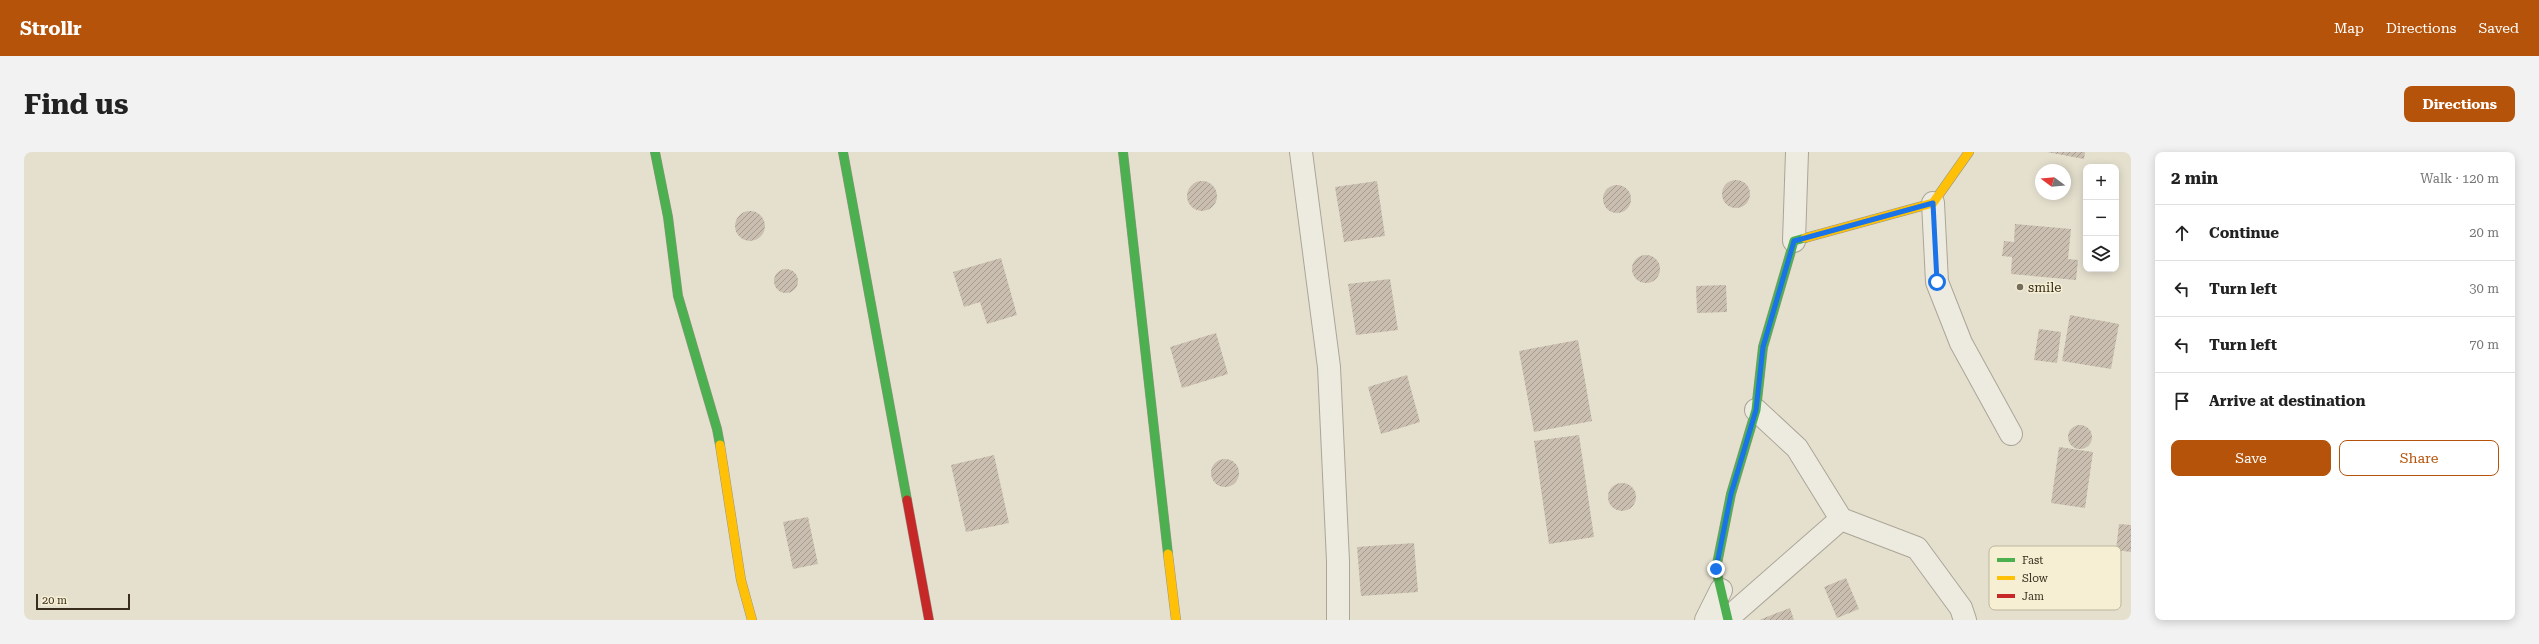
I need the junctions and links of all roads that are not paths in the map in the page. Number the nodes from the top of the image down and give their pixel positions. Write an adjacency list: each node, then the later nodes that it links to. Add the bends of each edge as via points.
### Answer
1 (655, 152): 14 (street, via 668,217 678,296 717,429 741,580)
2 (844, 152): 15 (street)
3 (1123, 152): 16 (street)
4 (1301, 152): 17 (street, via 1329,367 1338,561)
5 (1798, 152): 8 (street)
6 (1970, 152): 7 (street)
7 (1933, 203): 8 (street); 10 (street, via 1937,282 1961,342)
8 (1794, 241): 9 (street, via 1763,347)
9 (1756, 410): 11 (street, via 1797,448); 12 (street, via 1731,494 1716,569)
10 (2011, 434)
11 (1841, 519): 13 (street); 19 (street, via 1917,548 1961,608)
12 (1721, 590): 13 (street); 18 (street)
13 (1728, 619)
14 (752, 620)
15 (930, 620)
16 (1176, 620)
17 (1338, 620)
18 (1706, 620)
19 (1965, 620)

